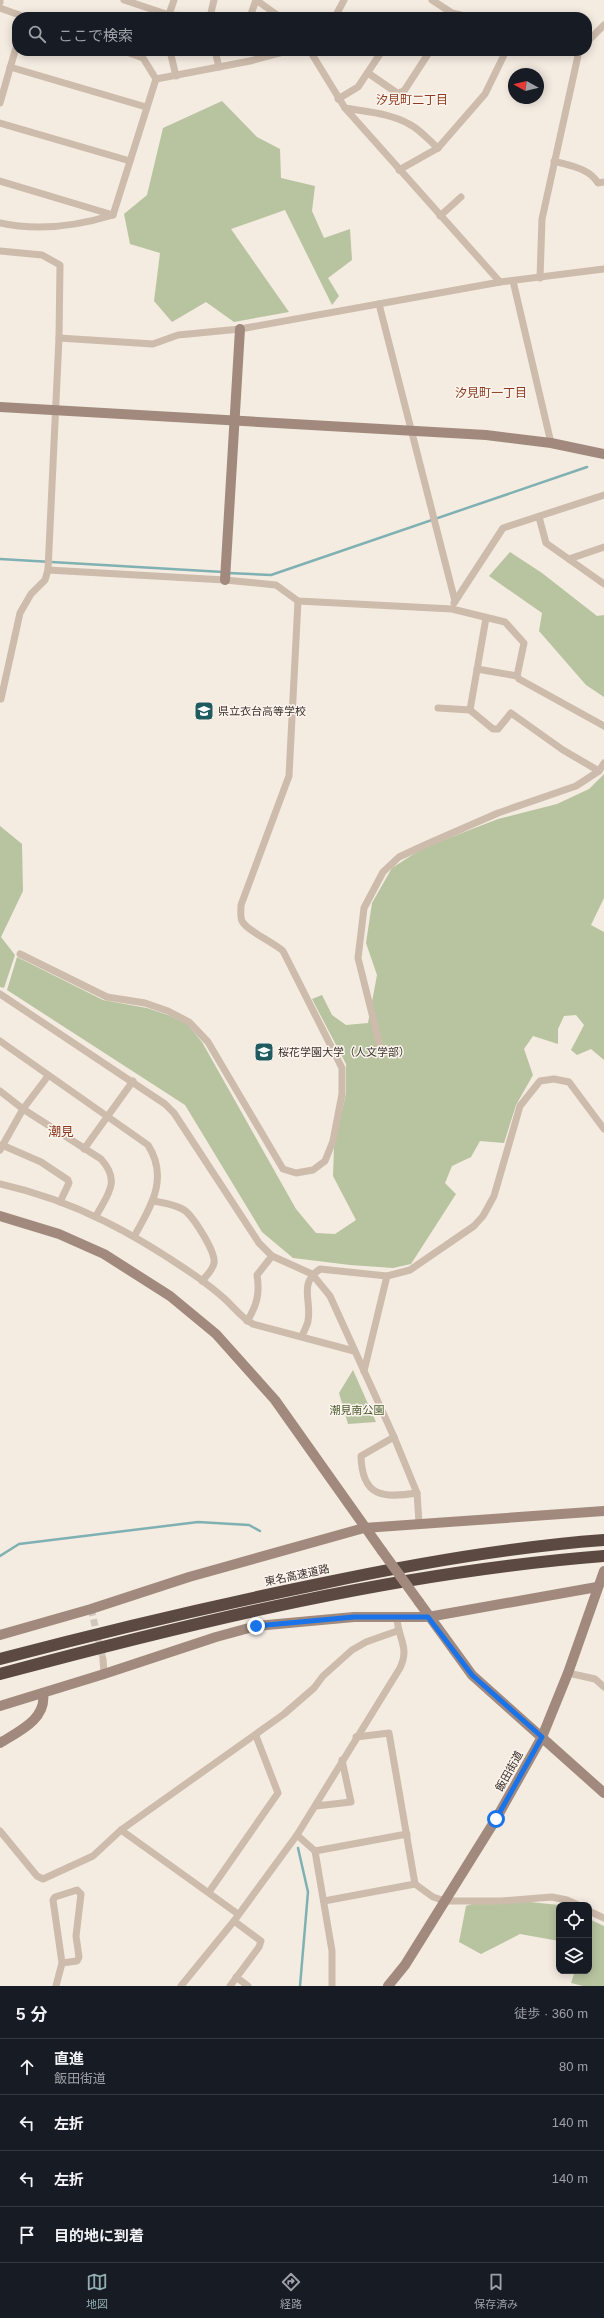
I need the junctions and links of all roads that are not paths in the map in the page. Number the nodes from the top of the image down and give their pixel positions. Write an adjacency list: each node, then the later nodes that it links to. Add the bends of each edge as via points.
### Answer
1 (124, 0): 9 (street)
2 (174, 0): 10 (street)
3 (214, 0): 11 (street)
4 (256, 0): 12 (street); 13 (street)
5 (344, 0): 14 (street)
6 (432, 0): 15 (street)
7 (0, 8): 8 (street)
8 (12, 12)
9 (157, 12)
10 (170, 12)
11 (212, 12)
12 (252, 12)
13 (273, 12)
14 (338, 12)
15 (450, 12)
16 (604, 25): 17 (street)
17 (592, 37)
18 (13, 56): 28 (street)
19 (138, 56): 32 (street, via 143,58)
20 (171, 56): 31 (street)
21 (216, 56): 29 (street)
22 (266, 56): 29 (street)
23 (313, 56): 33 (street)
24 (379, 56): 30 (street)
25 (427, 56): 30 (street, via 404,91 397,93)
26 (503, 56): 38 (street, via 484,94)
27 (578, 56): 40 (street)
28 (10, 67): 34 (street); 35 (street)
29 (219, 67): 31 (street)
30 (368, 73): 33 (street, via 358,87)
31 (176, 76): 32 (street)
32 (156, 79): 35 (street)
33 (338, 99): 36 (street)
34 (0, 104)
35 (146, 107): 39 (street)
36 (345, 108): 38 (street, via 387,116 411,124); 41 (street)
37 (0, 123): 39 (street)
38 (438, 148): 41 (street)
39 (130, 161): 45 (street)
40 (554, 161): 43 (street, via 587,172 593,175 598,183); 50 (street, via 542,219)
41 (399, 170): 46 (street)
42 (0, 182): 45 (street)
43 (604, 182)
44 (461, 197): 46 (street)
45 (112, 215): 47 (street, via 92,222 27,228)
46 (440, 216): 52 (street)
47 (0, 224)
48 (0, 251): 55 (street, via 42,255 60,265)
49 (604, 270): 50 (street)
50 (540, 278): 51 (street)
51 (513, 281): 52 (street); 60 (street)
52 (500, 282): 53 (street)
53 (379, 304): 54 (street); 59 (street)
54 (240, 328): 55 (street, via 178,335 145,345); 58 (street)
55 (59, 338): 57 (street)
56 (0, 407): 57 (street)
57 (55, 410): 58 (street); 66 (street)
58 (236, 421): 59 (street); 67 (street)
59 (411, 430): 60 (street); 70 (street)
60 (551, 443): 61 (street)
61 (604, 454)
62 (604, 495): 63 (street)
63 (539, 518): 65 (street, via 546,543); 70 (street, via 503,528)
64 (604, 547): 65 (street)
65 (569, 559): 68 (street)
66 (48, 570): 67 (street); 75 (street, via 45,580 31,594 20,613)
67 (225, 580): 69 (street, via 276,585)
68 (604, 584)
69 (298, 601): 71 (street); 81 (street, via 289,776 241,905 242,921 283,951 342,1068 340,1102 333,1141 325,1161 313,1170 296,1173 283,1169 208,1042 189,1022 145,1003 107,997)
70 (455, 601): 71 (street)
71 (452, 609): 72 (street)
72 (486, 618): 73 (street); 74 (street, via 505,622 524,640)
73 (477, 669): 74 (street); 77 (street)
74 (517, 676): 78 (street)
75 (2, 699)
76 (438, 708): 77 (street)
77 (470, 710): 80 (street, via 493,729 498,729 511,713)
78 (604, 726)
79 (604, 764): 80 (street)
80 (599, 771): 84 (street, via 576,786 498,813 399,857 383,872 364,908 358,958)
81 (20, 954)
82 (0, 994): 86 (street)
83 (0, 1041): 85 (street)
84 (381, 1050)
85 (48, 1076): 88 (street); 89 (street)
86 (133, 1081): 89 (street); 99 (street, via 174,1113 259,1243)
87 (0, 1091): 88 (street)
88 (23, 1109): 91 (street); 92 (street)
89 (108, 1117): 92 (street); 94 (street, via 141,1139 152,1151 159,1172)
90 (604, 1129): 101 (street, via 569,1082 554,1078 540,1081 520,1106 494,1196 483,1216 465,1232 410,1270)
91 (1, 1148): 95 (street, via 41,1162 68,1180)
92 (84, 1149): 97 (street, via 101,1159 112,1176 110,1190)
93 (0, 1184): 95 (street)
94 (154, 1201): 98 (street); 102 (street, via 178,1207 189,1214 213,1251 213,1268)
95 (60, 1202): 97 (street)
96 (0, 1216): 111 (street, via 59,1234 104,1254 170,1296 216,1334 275,1400)
97 (96, 1216): 98 (street)
98 (135, 1236): 102 (street)
99 (272, 1256): 100 (street); 103 (street, via 257,1275 259,1287 255,1309)
100 (312, 1274): 101 (street, via 320,1269); 104 (street, via 308,1282 308,1321); 105 (street, via 330,1296)
101 (387, 1276): 106 (street)
102 (202, 1281): 103 (street, via 228,1301)
103 (247, 1321): 104 (street, via 259,1327)
104 (302, 1336): 105 (street)
105 (354, 1351): 106 (street)
106 (364, 1371): 107 (street)
107 (394, 1437): 108 (street); 108 (street, via 361,1456 362,1466 370,1485 377,1493 385,1496)
108 (417, 1493): 110 (street)
109 (604, 1511): 110 (street)
110 (419, 1523): 111 (street)
111 (364, 1528): 116 (street, bridge); 119 (street, via 189,1577)
112 (604, 1540): 120 (highway, 東名高速道路, via 515,1549 367,1574 201,1609)
113 (604, 1556): 123 (highway, via 517,1564 369,1588 155,1634)
114 (604, 1571): 115 (street, 飯田街道)
115 (600, 1584): 116 (street); 122 (street, 飯田街道)
116 (428, 1617): 117 (street); 130 (street, via 472,1675)
117 (397, 1618): 118 (street); 124 (street, via 354,1617 256,1626)
118 (397, 1631): 128 (street, via 352,1650 323,1676 314,1688); 129 (street, via 405,1650 405,1659)
119 (0, 1635)
120 (0, 1659)
121 (103, 1660): 124 (street)
122 (568, 1673): 125 (street, via 595,1679); 130 (street, 飯田街道)
123 (0, 1674)
124 (104, 1674): 126 (street)
125 (604, 1687)
126 (43, 1694): 127 (street); 131 (street, via 44,1704 36,1719)
127 (0, 1706)
128 (256, 1736): 135 (street); 141 (street, via 278,1793)
129 (356, 1737): 132 (street); 137 (street, via 389,1733)
130 (542, 1737): 133 (street); 143 (street, 飯田街道, via 496,1819)
131 (0, 1743)
132 (342, 1760): 134 (street); 134 (street, via 351,1802)
133 (604, 1793)
134 (316, 1806): 138 (street)
135 (121, 1830): 136 (street, via 93,1856 43,1879 37,1876); 141 (street)
136 (0, 1831)
137 (407, 1834): 139 (street); 140 (street)
138 (297, 1835): 139 (street); 146 (street)
139 (315, 1850): 142 (street)
140 (415, 1884): 142 (street); 143 (street, via 432,1897)
141 (209, 1892): 146 (street)
142 (324, 1901): 155 (street, via 332,1951)
143 (445, 1901): 144 (street, via 501,1901 552,1897); 156 (street, 飯田街道, via 405,1965)
144 (571, 1902)
145 (592, 1912): 147 (street)
146 (238, 1914): 148 (street)
147 (604, 1918)
148 (234, 1922): 150 (street, via 261,1941); 152 (street)
149 (62, 1963): 149 (street, via 77,1961 79,1957 76,1936 81,1894 78,1890 55,1897 53,1900); 151 (street)
150 (236, 1977): 153 (street); 154 (street)
151 (56, 1986)
152 (181, 1986)
153 (230, 1986)
154 (248, 1986)
155 (332, 1986)
156 (388, 1986)

